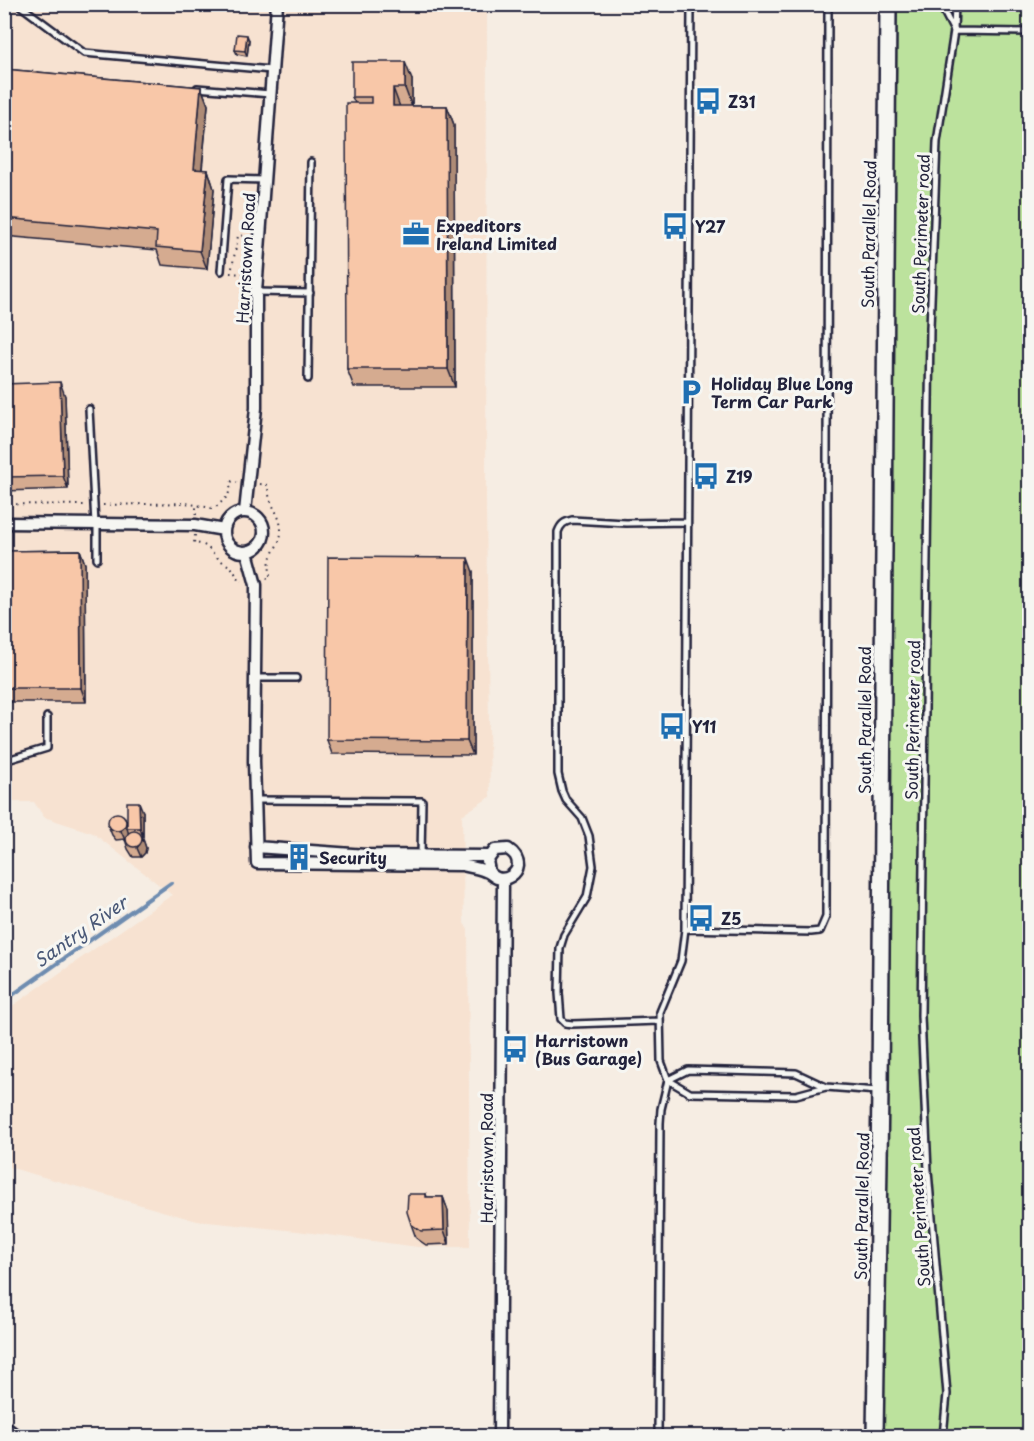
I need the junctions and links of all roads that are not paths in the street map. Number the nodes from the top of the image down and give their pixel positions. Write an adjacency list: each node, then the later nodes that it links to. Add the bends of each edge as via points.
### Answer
1 (18, 4): 10 (lane, via 84,54)
2 (277, 4): 10 (street, Harristown Road)
3 (691, 4): 21 (lane)
4 (828, 4): 37 (lane, via 825,917 820,931 811,932)
5 (888, 4): 41 (main road, South Parallel Road)
6 (940, 4): 8 (lane)
7 (955, 4): 8 (lane, South Perimeter road)
8 (954, 31): 9 (lane); 47 (lane, South Perimeter road, via 937,142 930,328 921,1016 928,1171 946,1394)
9 (1029, 32)
10 (272, 70): 12 (street, Harristown Road)
11 (186, 87): 12 (lane)
12 (270, 94): 14 (street, Harristown Road)
13 (311, 162): 17 (lane)
14 (264, 180): 15 (lane, via 228,179); 16 (street, Harristown Road)
15 (221, 271)
16 (256, 291): 17 (lane); 20 (street, Harristown Road, via 256,408)
17 (310, 293): 18 (lane)
18 (308, 379)
19 (89, 409): 23 (lane)
20 (245, 512): 24 (street, via 230,518); 25 (street, via 257,517 264,529 260,544)
21 (687, 522): 37 (lane); 38 (lane, via 572,520 560,526 558,532 558,774 566,800 582,818 589,836 593,866 587,897 560,948 561,1018 572,1024)
22 (4, 523): 23 (street)
23 (96, 524): 24 (street, via 195,525); 26 (lane)
24 (224, 530): 25 (street, via 231,547)
25 (247, 552): 27 (street, via 256,585)
26 (96, 559)
27 (255, 678): 28 (lane); 31 (street)
28 (296, 678)
29 (47, 717): 30 (lane, via 47,748)
30 (4, 761)
31 (255, 800): 32 (street); 33 (lane, via 422,801)
32 (256, 847): 33 (street); 35 (street, via 257,863 462,866)
33 (421, 856): 34 (street)
34 (488, 856): 35 (street); 36 (street, via 503,848 516,856 516,871)
35 (489, 871): 36 (street)
36 (503, 879): 44 (street, Harristown Road)
37 (686, 929): 38 (lane, via 681,961)
38 (659, 1021): 39 (lane, via 661,1061)
39 (668, 1080): 40 (lane, via 690,1093 796,1095); 40 (lane, via 688,1070 796,1073); 45 (lane, via 660,1123)
40 (826, 1087): 41 (lane)
41 (880, 1091): 46 (main road, South Parallel Road)
42 (4, 1423): 43 (lane)
43 (21, 1437)
44 (499, 1437)
45 (658, 1437)
46 (875, 1437)
47 (944, 1437)

